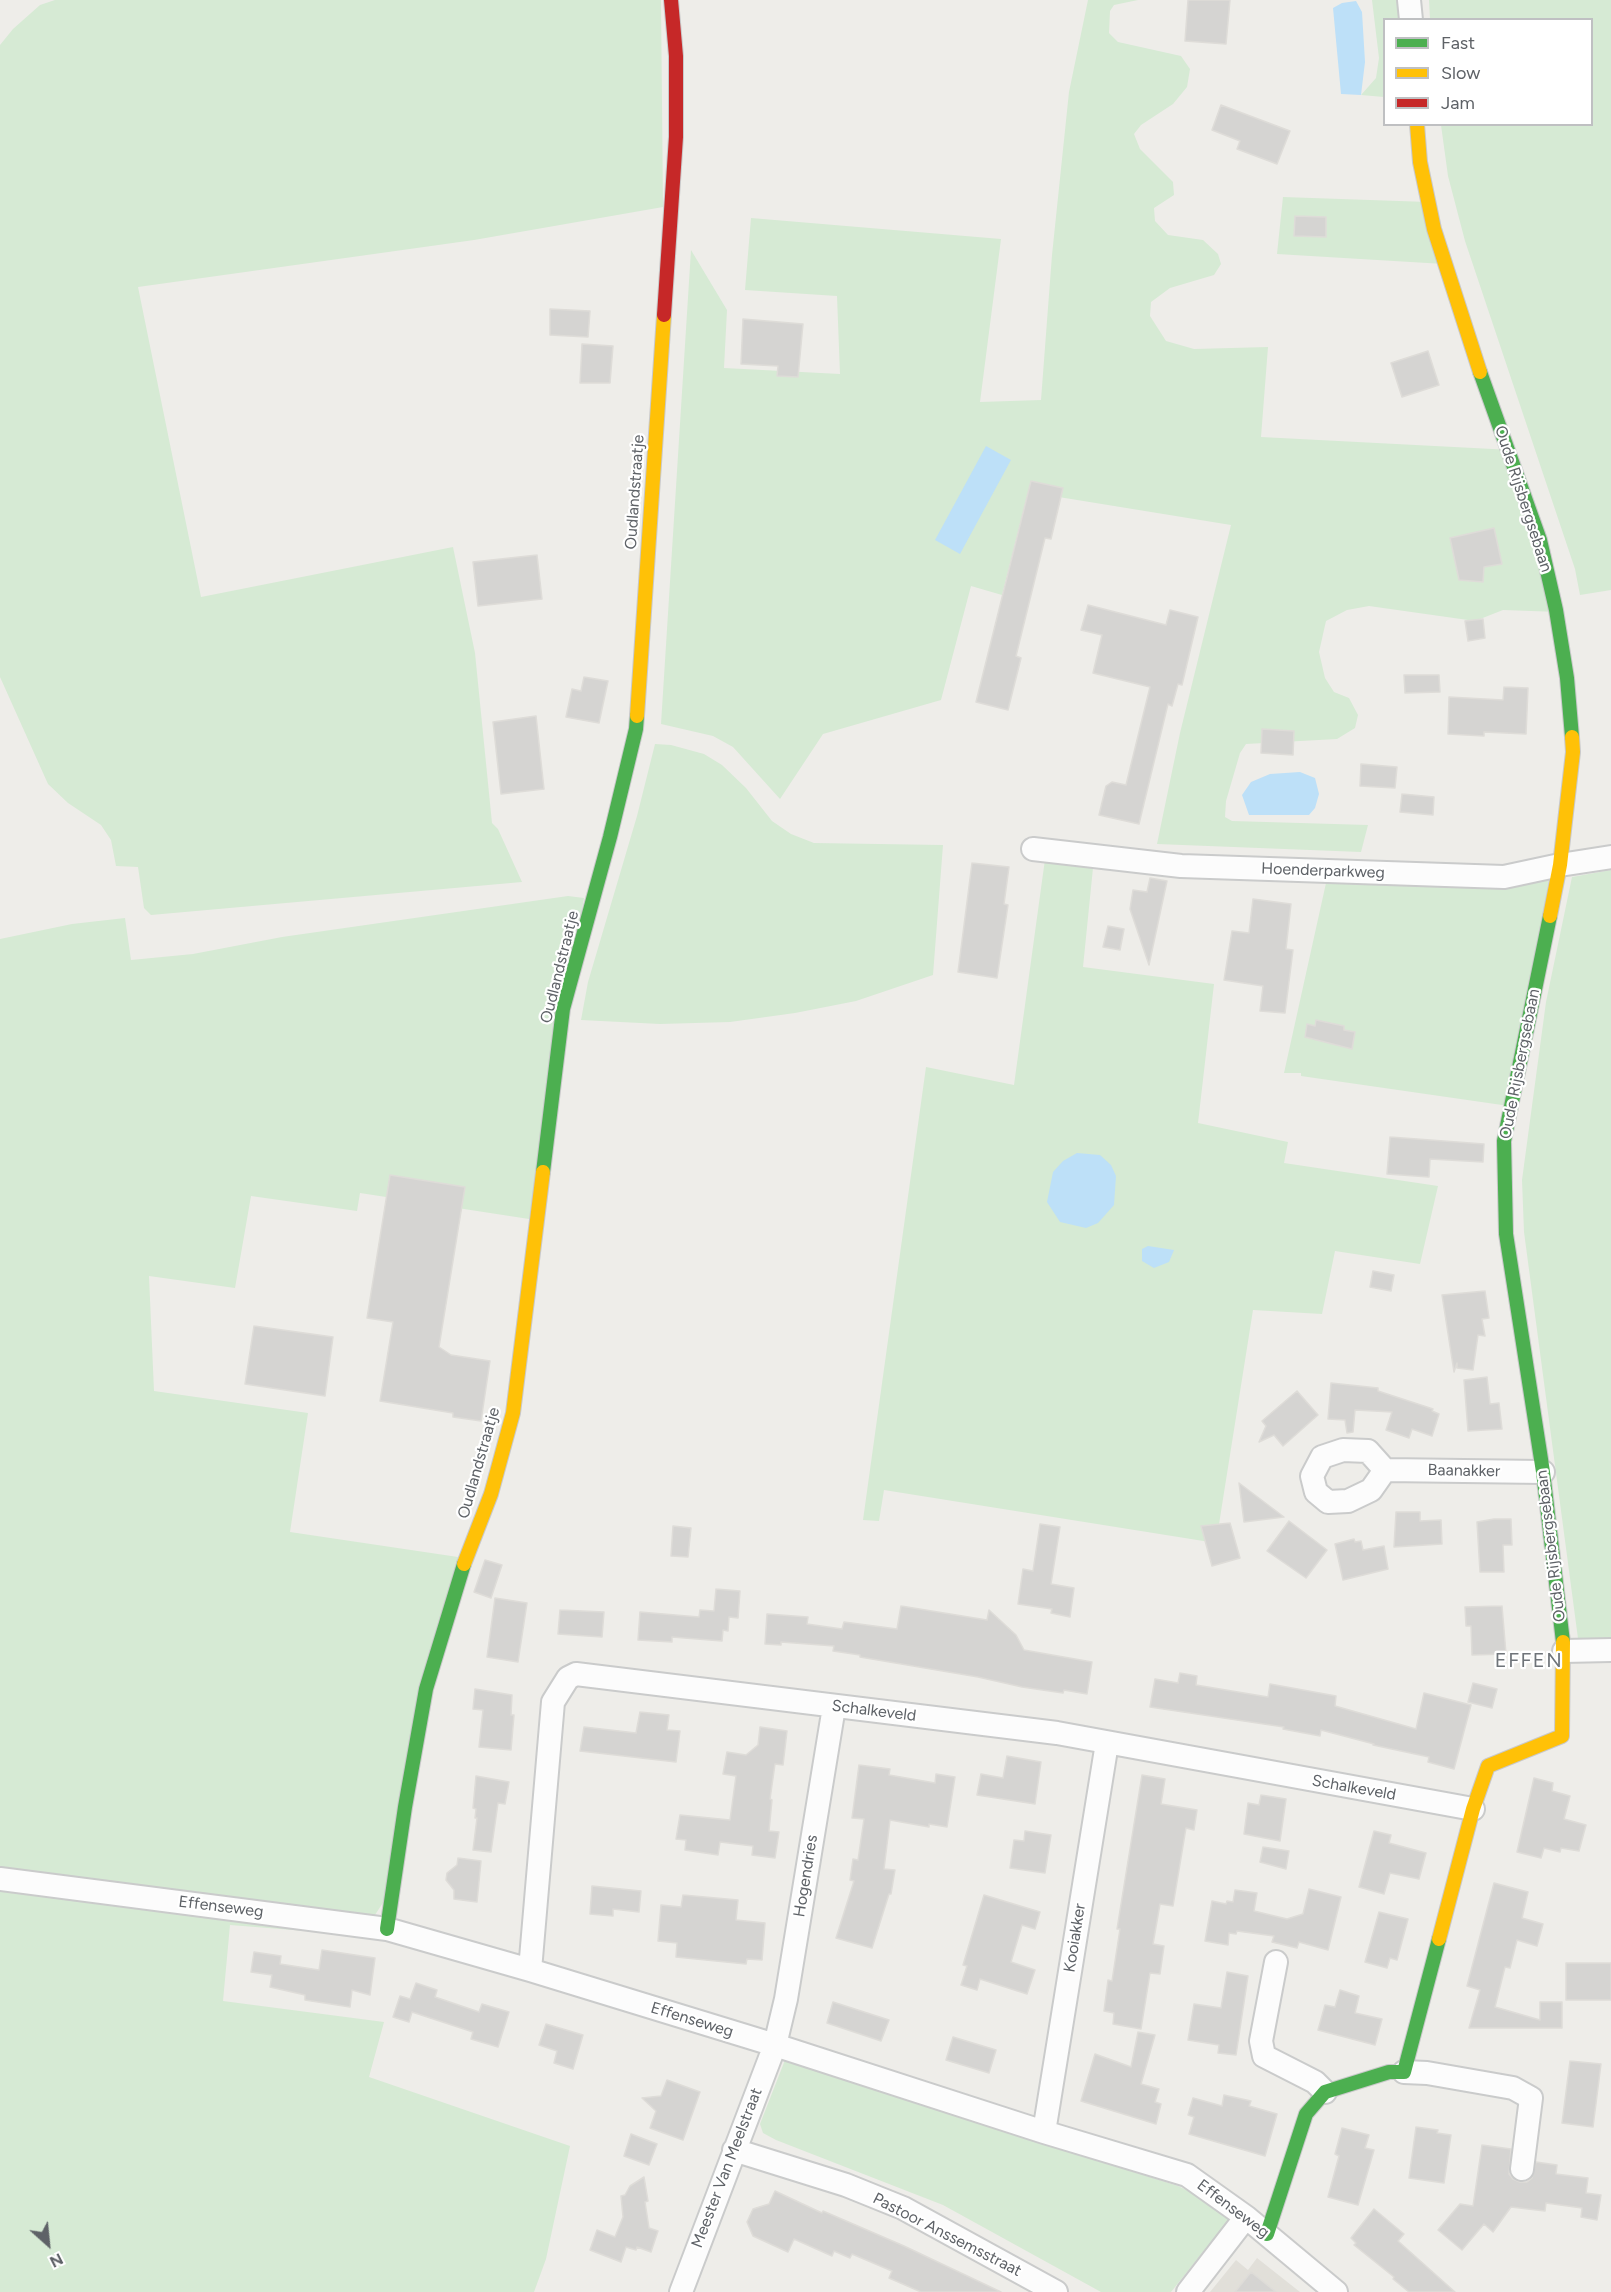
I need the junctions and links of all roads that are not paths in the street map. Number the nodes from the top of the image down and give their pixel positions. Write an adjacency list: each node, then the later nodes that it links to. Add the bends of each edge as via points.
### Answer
1 (671, 0): 16 (street, Oudlandstraatje, via 676,137 636,729 563,1009 513,1413 491,1494 462,1569 426,1689)
2 (1409, 0): 3 (street)
3 (1411, 18)
4 (1418, 126): 7 (street, Oude Rijsbergsebaan, via 1420,162 1434,230 1540,540 1556,610 1573,752)
5 (1033, 849): 7 (street, Hoenderparkweg, via 1181,866 1504,878)
6 (1611, 857): 7 (street, Hoenderparkweg)
7 (1560, 865): 9 (street, Oude Rijsbergsebaan, via 1504,1142 1506,1234)
8 (1385, 1470): 9 (street, Baanakker)
9 (1542, 1472): 11 (street, Oude Rijsbergsebaan)
10 (1611, 1650): 11 (street)
11 (1564, 1651): 14 (street, Oude Rijsbergsebaan, via 1562,1736 1488,1766)
12 (834, 1707): 13 (street, Schalkeveld, via 1057,1733); 18 (street, Schalkeveld, via 576,1674 568,1678 553,1702); 19 (street, Hogendries)
13 (1107, 1743): 14 (street, Schalkeveld); 22 (street, Kooiakker)
14 (1473, 1809): 20 (street, Oude Rijsbergsebaan)
15 (7, 1879): 16 (street, Effenseweg)
16 (387, 1929): 18 (street, Effenseweg)
17 (1276, 1962): 21 (street, via 1262,2041 1264,2056 1315,2082)
18 (530, 1970): 19 (street, Effenseweg)
19 (775, 2045): 22 (street, Effenseweg); 23 (street, Meester Van Meelstraat)
20 (1404, 2072): 21 (street, via 1389,2072); 24 (street, via 1513,2088 1532,2098)
21 (1325, 2092): 26 (street, via 1306,2114)
22 (1044, 2132): 25 (street, Effenseweg, via 1187,2175)
23 (734, 2150): 27 (street, Meester Van Meelstraat); 28 (street, Pastoor Anssemsstraat, via 846,2185 903,2208)
24 (1522, 2169)
25 (1246, 2217): 26 (street, Effenseweg); 29 (street)
26 (1268, 2234): 30 (street, Effenseweg)
27 (681, 2292)
28 (1056, 2292)
29 (1188, 2292)
30 (1336, 2292)

